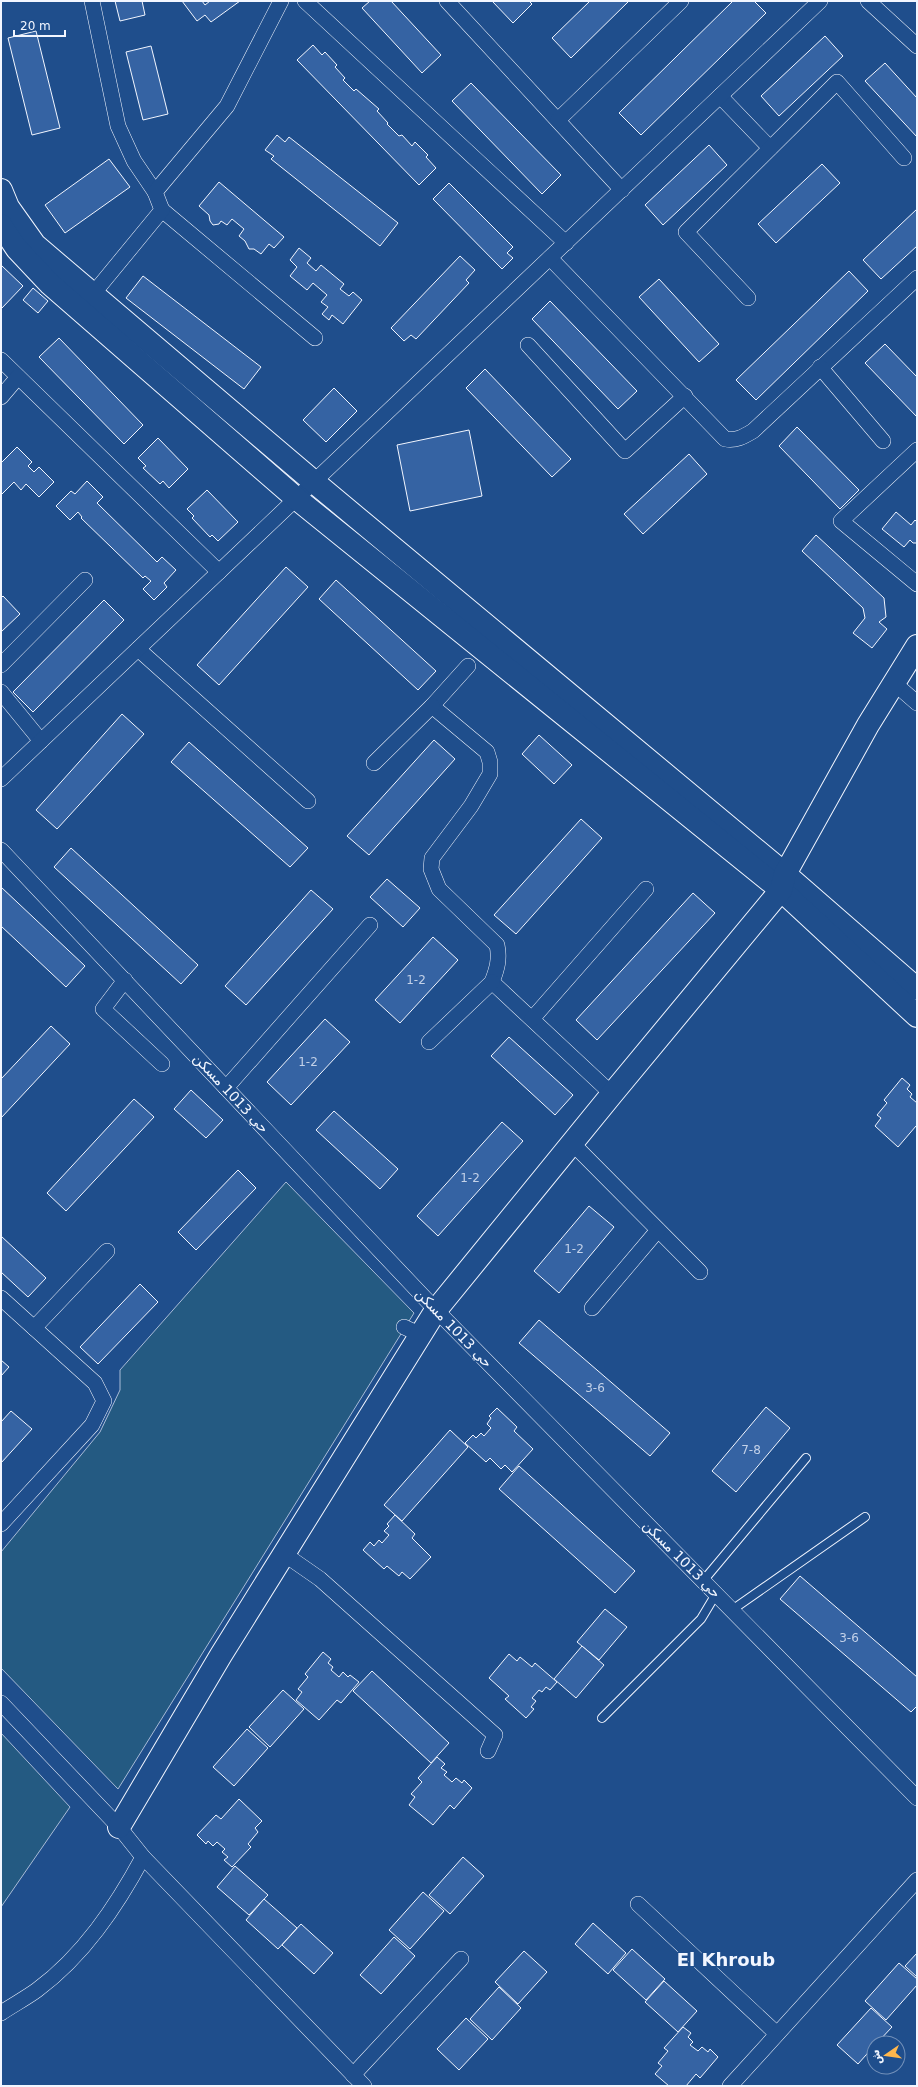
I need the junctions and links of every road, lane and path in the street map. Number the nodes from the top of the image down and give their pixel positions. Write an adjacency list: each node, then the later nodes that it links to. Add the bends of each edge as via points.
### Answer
1 (92, 1): 14 (street, via 118,126 134,161)
2 (281, 1): 14 (street, via 227,106)
3 (305, 1): 17 (street)
4 (447, 1): 10 (street)
5 (681, 1): 10 (street)
6 (820, 1): 9 (street)
7 (868, 1): 8 (street)
8 (917, 46)
9 (720, 96): 11 (street); 13 (street)
10 (558, 120): 13 (street)
11 (770, 148): 12 (street, via 837,82); 21 (street, via 686,232)
12 (904, 158)
13 (622, 190): 17 (street)
14 (155, 192): 16 (street)
15 (3, 207): 20 (main road, via 35,245); 32 (main road, via 17,249 50,284)
16 (162, 210): 20 (street); 22 (street)
17 (566, 243): 18 (street)
18 (550, 258): 27 (street); 31 (street)
19 (917, 278): 25 (street)
20 (93, 294): 31 (main road)
21 (748, 298)
22 (315, 338)
23 (528, 345): 27 (street, via 625,451)
24 (1, 360): 26 (street)
25 (820, 367): 27 (street, via 753,431 737,440 725,439); 29 (street)
26 (18, 377): 28 (street); 33 (street)
27 (685, 396)
28 (1, 397)
29 (883, 441)
30 (917, 450): 35 (street, via 841,521)
31 (314, 482): 32 (street); 49 (main road)
32 (297, 499): 33 (street); 49 (main road)
33 (219, 572): 37 (street)
34 (85, 580): 38 (street)
35 (917, 584)
36 (917, 646): 40 (main road)
37 (138, 649): 44 (street); 47 (street)
38 (1, 665)
39 (468, 666): 43 (street)
40 (894, 683): 42 (street); 49 (main road, via 868,725)
41 (1, 692): 44 (street)
42 (917, 703)
43 (432, 706): 45 (street); 53 (street, via 487,752 490,762 490,774 471,806 432,858 431,869 439,889 497,945 498,965)
44 (41, 741): 46 (street)
45 (374, 763)
46 (1, 779)
47 (308, 801)
48 (1, 850): 52 (street, حي 1013 مسكن)
49 (783, 882): 54 (main road); 55 (main road); 60 (main road)
50 (646, 889): 56 (street)
51 (370, 925): 59 (street)
52 (125, 980): 58 (street, via 103,1009); 59 (street, حي 1013 مسكن)
53 (492, 982): 56 (street); 57 (street)
54 (917, 989)
55 (917, 1016)
56 (532, 1019): 60 (street)
57 (429, 1042)
58 (162, 1064)
59 (226, 1088): 67 (street, حي 1013 مسكن)
60 (612, 1094): 61 (main road)
61 (572, 1143): 62 (street); 67 (main road)
62 (658, 1230): 64 (street); 66 (street)
63 (107, 1251): 68 (street)
64 (700, 1272)
65 (1, 1298): 68 (street)
66 (592, 1308)
67 (436, 1310): 72 (main road, via 413,1331); 73 (street, حي 1013 مسكن)
68 (34, 1328): 71 (street, via 95,1384 104,1401 92,1425)
69 (806, 1458): 73 (lane)
70 (865, 1517): 75 (lane)
71 (1, 1524)
72 (284, 1554): 78 (street, via 320,1579 495,1735); 80 (main road)
73 (703, 1580): 74 (street, حي 1013 مسكن)
74 (716, 1594): 75 (street, حي 1013 مسكن); 77 (lane, via 701,1620)
75 (732, 1610): 79 (street, حي 1013 مسكن)
76 (1, 1704): 80 (street)
77 (602, 1718)
78 (488, 1751)
79 (917, 1798)
80 (119, 1827): 81 (street)
81 (143, 1857): 85 (street, via 124,1894 76,1955 38,1990); 87 (street)
82 (917, 1880): 86 (street)
83 (638, 1904): 86 (street)
84 (461, 1959): 87 (street)
85 (1, 2013)
86 (777, 2034): 89 (street)
87 (353, 2075): 88 (street)
88 (364, 2086)
89 (730, 2086)

